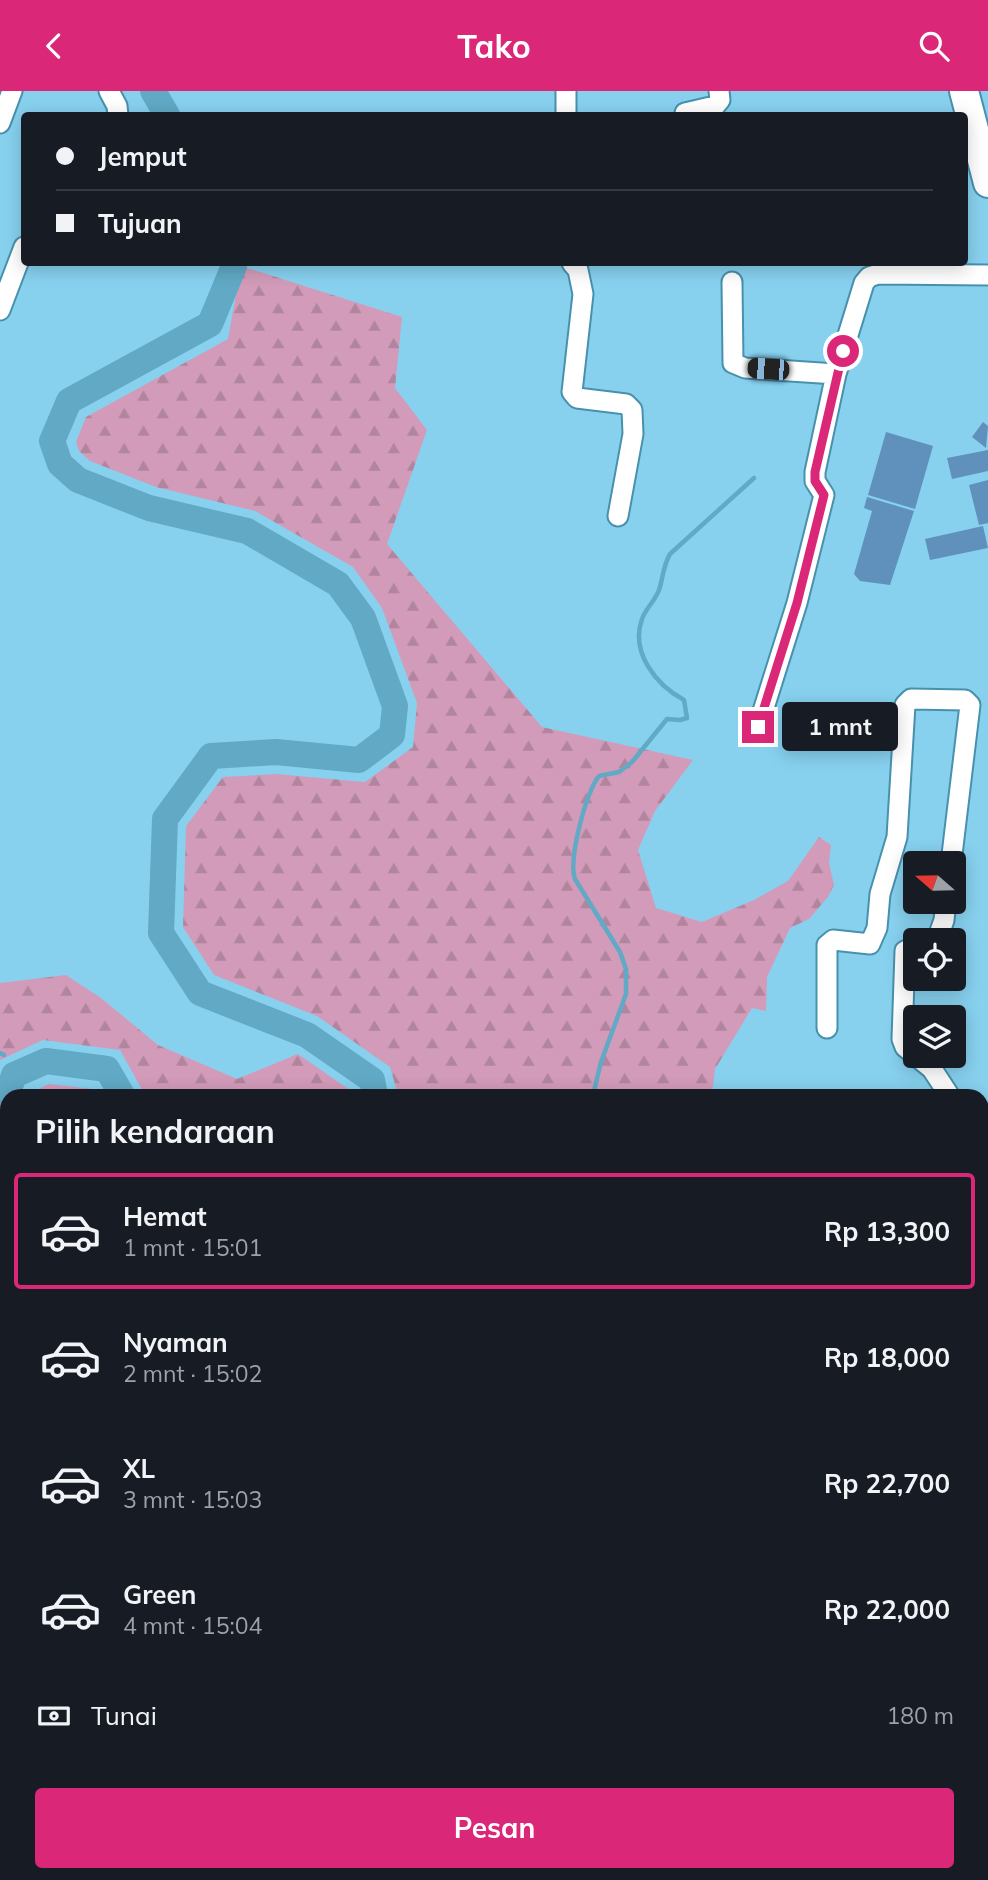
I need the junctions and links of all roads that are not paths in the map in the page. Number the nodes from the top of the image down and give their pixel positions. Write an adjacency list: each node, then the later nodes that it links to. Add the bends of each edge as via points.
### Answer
1 (12, 91): 9 (street)
2 (109, 91): 6 (street)
3 (566, 91): 7 (street)
4 (719, 91): 8 (street, via 715,106)
5 (964, 91): 10 (highway)
6 (118, 112)
7 (566, 112)
8 (689, 112)
9 (0, 123)
10 (988, 183)
11 (21, 255): 15 (street)
12 (575, 266): 17 (street, via 583,294 573,396 626,404 632,410 633,434)
13 (988, 275): 16 (street, via 869,277)
14 (732, 282): 16 (street, via 733,363 745,368)
15 (0, 310)
16 (836, 374): 18 (street, via 815,476 824,495 797,603)
17 (618, 516)
18 (758, 727)
19 (952, 851): 21 (street, via 970,705 965,700 911,699 905,705 897,837 880,894 877,928 870,944 833,940 827,945)
20 (904, 991): 22 (street, via 902,1039 909,1053 932,1069)
21 (827, 1028)
22 (945, 1089)

